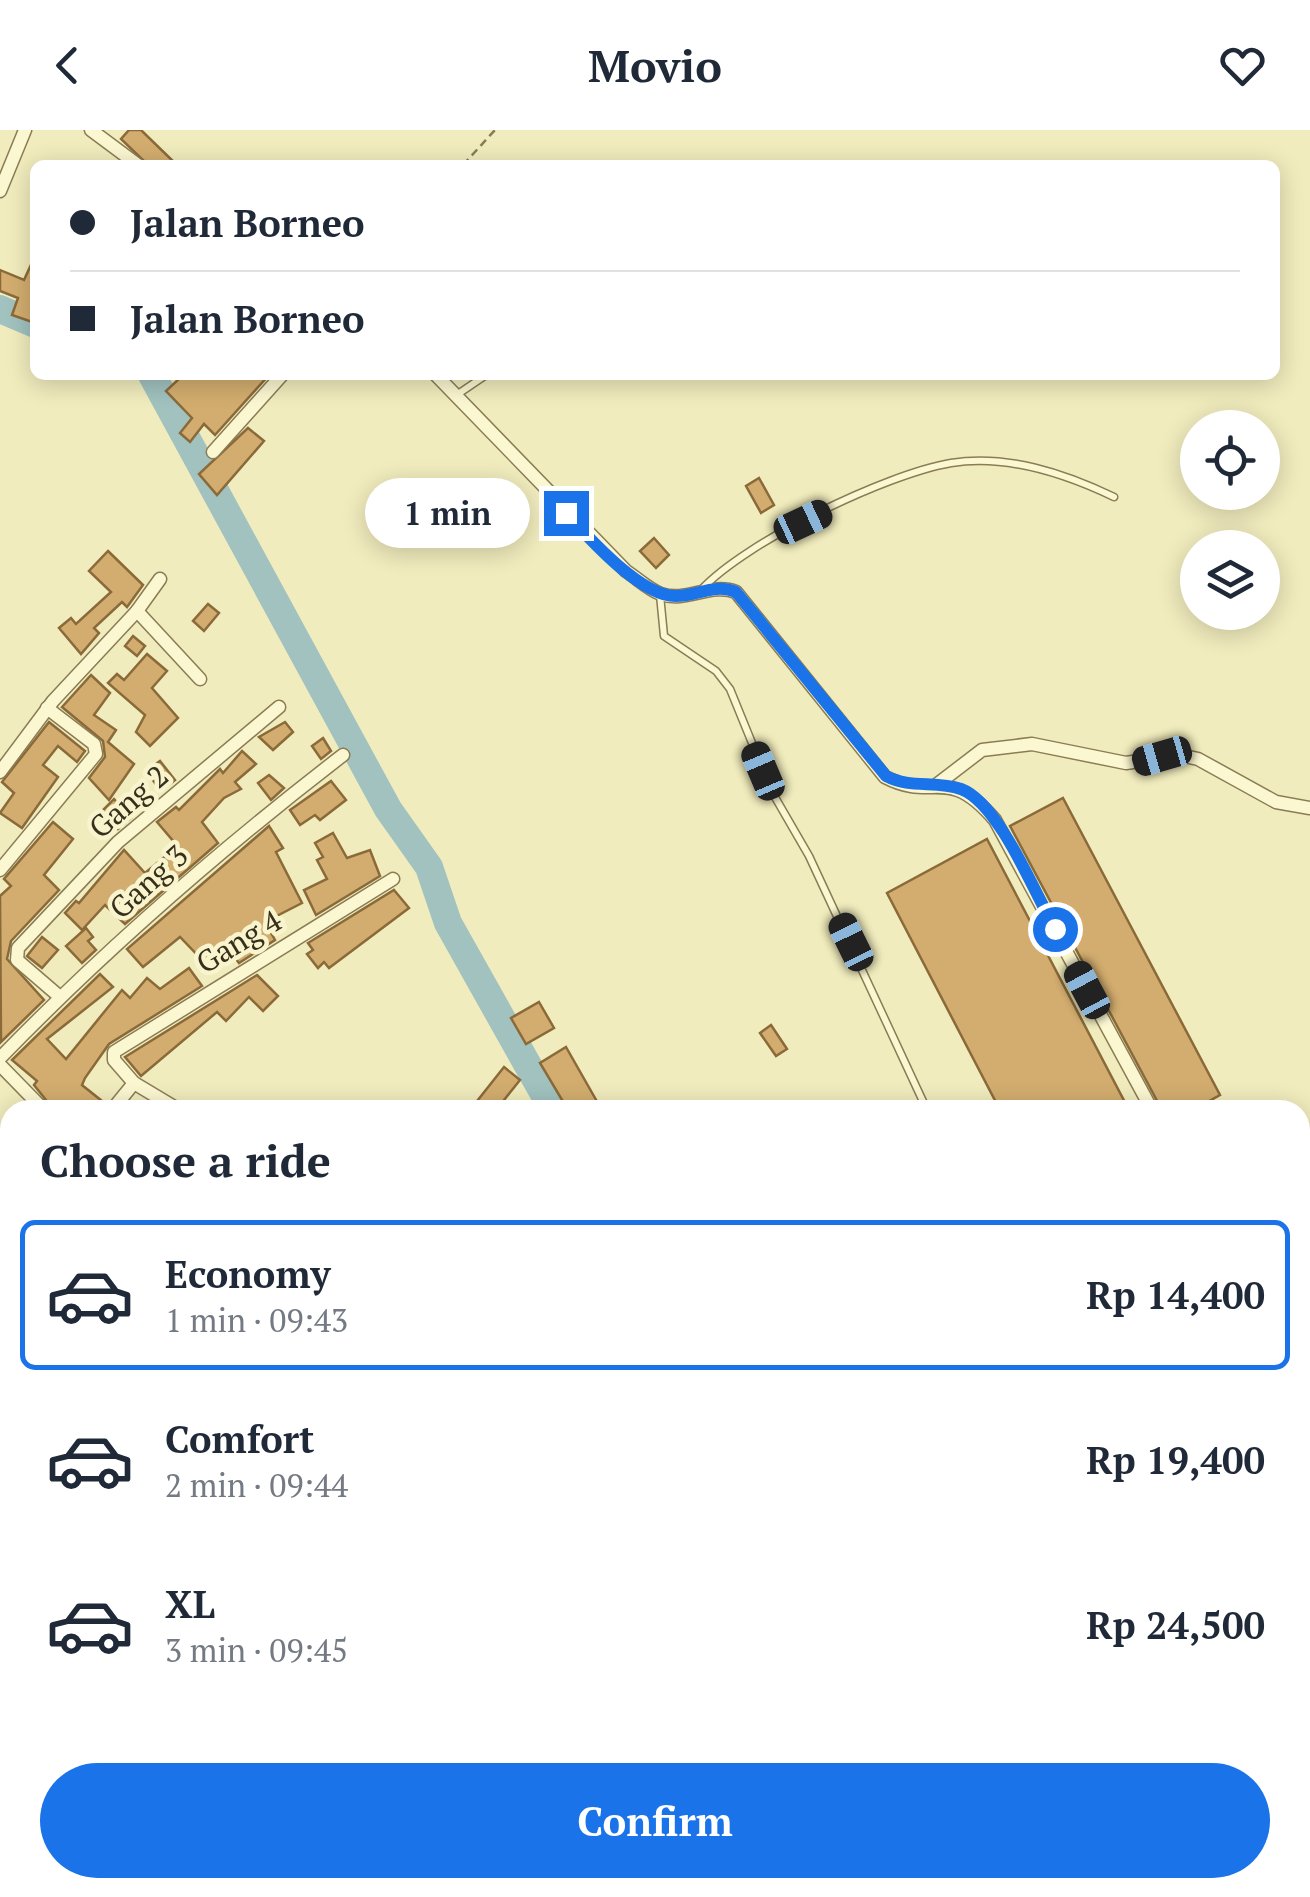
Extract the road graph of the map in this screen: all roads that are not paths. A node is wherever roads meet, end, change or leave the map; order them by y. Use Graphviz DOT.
graph roads {
  1 [pos="25,130"];
  2 [pos="90,130"];
  3 [pos="131,160"];
  4 [pos="0,191"];
  5 [pos="278,380"];
  6 [pos="442,380"];
  7 [pos="479,380"];
  8 [pos="458,394"];
  9 [pos="213,452"];
  10 [pos="1114,497"];
  11 [pos="160,579"];
  12 [pos="700,591"];
  13 [pos="660,594"];
  14 [pos="137,612"];
  15 [pos="200,680"];
  16 [pos="279,707"];
  17 [pos="47,708"];
  18 [pos="343,756"];
  19 [pos="0,772"];
  20 [pos="936,786"];
  21 [pos="1310,808"];
  22 [pos="0,870"];
  23 [pos="393,879"];
  24 [pos="60,996"];
  25 [pos="0,1062"];
  26 [pos="134,1083"];
  27 [pos="35,1100"];
  28 [pos="120,1100"];
  29 [pos="163,1100"];
  30 [pos="922,1100"];
  31 [pos="1147,1100"];
  1 -- 4 [label="street"];
  2 -- 3 [label="street"];
  5 -- 9 [label="street"];
  6 -- 8 [label="street"];
  7 -- 8 [label="lane"];
  8 -- 13 [label="street"];
  10 -- 12 [label="lane"];
  11 -- 14 [label="street"];
  12 -- 13 [label="street"];
  12 -- 20 [label="street"];
  13 -- 30 [label="lane"];
  14 -- 15 [label="street"];
  14 -- 17 [label="street"];
  16 -- 24 [label="street, Gang 2"];
  17 -- 19 [label="street"];
  17 -- 22 [label="street"];
  18 -- 24 [label="street, Gang 3"];
  20 -- 21 [label="street"];
  20 -- 31 [label="street"];
  23 -- 26 [label="street, Gang 4"];
  24 -- 25 [label="street, Gang 3"];
  25 -- 27 [label="street"];
  26 -- 28 [label="street"];
  26 -- 29 [label="street"];
}
